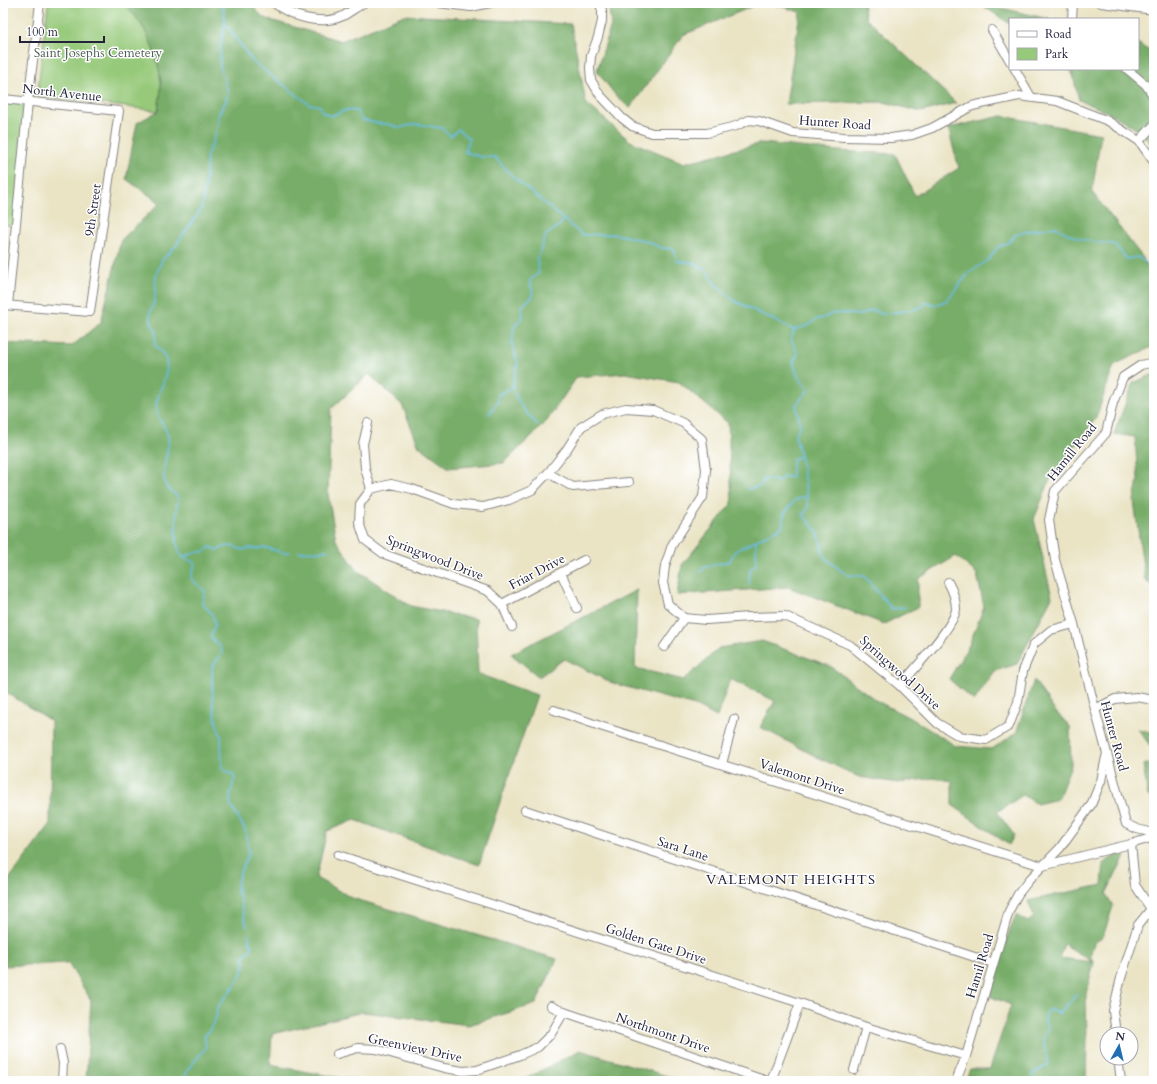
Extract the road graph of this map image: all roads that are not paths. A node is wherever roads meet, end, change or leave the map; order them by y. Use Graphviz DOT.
graph roads {
  1 [pos="40,3"];
  2 [pos="274,3"];
  3 [pos="364,3"];
  4 [pos="438,3"];
  5 [pos="490,3"];
  6 [pos="600,3"];
  7 [pos="1073,3"];
  8 [pos="1101,3"];
  9 [pos="1154,10"];
  10 [pos="1072,18"];
  11 [pos="992,30"];
  12 [pos="1009,59"];
  13 [pos="1016,70"];
  14 [pos="1128,70"];
  15 [pos="1031,97"];
  16 [pos="1154,97"];
  17 [pos="3,99"];
  18 [pos="28,102"];
  19 [pos="119,111"];
  20 [pos="1154,125"];
  21 [pos="1139,140"];
  22 [pos="1154,162"];
  23 [pos="6,305"];
  24 [pos="1154,362"];
  25 [pos="368,423"];
  26 [pos="548,473"];
  27 [pos="629,482"];
  28 [pos="371,489"];
  29 [pos="584,560"];
  30 [pos="561,573"];
  31 [pos="948,582"];
  32 [pos="502,604"];
  33 [pos="577,608"];
  34 [pos="684,618"];
  35 [pos="1074,624"];
  36 [pos="512,627"];
  37 [pos="664,647"];
  38 [pos="900,686"];
  39 [pos="1154,700"];
  40 [pos="1094,709"];
  41 [pos="554,710"];
  42 [pos="734,719"];
  43 [pos="1107,755"];
  44 [pos="722,764"];
  45 [pos="525,810"];
  46 [pos="1154,833"];
  47 [pos="1154,837"];
  48 [pos="1131,844"];
  49 [pos="338,855"];
  50 [pos="1042,866"];
  51 [pos="1152,911"];
  52 [pos="993,963"];
  53 [pos="800,1003"];
  54 [pos="551,1006"];
  55 [pos="564,1012"];
  56 [pos="1115,1026"];
  57 [pos="866,1027"];
  58 [pos="60,1049"];
  59 [pos="336,1054"];
  60 [pos="966,1056"];
  61 [pos="1119,1066"];
  62 [pos="854,1070"];
  63 [pos="62,1081"];
  64 [pos="767,1081"];
  65 [pos="771,1081"];
  66 [pos="956,1081"];
  67 [pos="1121,1081"];
  1 -- 18 [label="street"];
  2 -- 3 [label="street"];
  4 -- 5 [label="street"];
  6 -- 15 [label="street, Hunter Road"];
  7 -- 10 [label="street"];
  8 -- 9 [label="street"];
  11 -- 12 [label="street"];
  13 -- 15 [label="street"];
  14 -- 16 [label="street"];
  15 -- 21 [label="street, Hunter Road"];
  17 -- 18 [label="street, North Avenue"];
  18 -- 19 [label="street, North Avenue"];
  18 -- 23 [label="street"];
  19 -- 23 [label="street, 9th Street"];
  20 -- 21 [label="street"];
  21 -- 22 [label="street, Hunter Road"];
  24 -- 35 [label="street, Hamill Road"];
  25 -- 28 [label="street"];
  26 -- 27 [label="street"];
  26 -- 28 [label="street"];
  26 -- 34 [label="street"];
  28 -- 32 [label="street, Springwood Drive"];
  29 -- 30 [label="street, Friar Drive"];
  30 -- 32 [label="street, Friar Drive"];
  30 -- 33 [label="street"];
  31 -- 38 [label="street"];
  32 -- 36 [label="street, Springwood Drive"];
  34 -- 37 [label="street"];
  34 -- 38 [label="street, Springwood Drive"];
  35 -- 38 [label="street, Springwood Drive"];
  35 -- 40 [label="street, Hunter Road"];
  39 -- 40 [label="street"];
  40 -- 43 [label="street, Hunter Road"];
  41 -- 44 [label="street, Valemont Drive"];
  42 -- 44 [label="street"];
  43 -- 46 [label="street, Hunter Road"];
  43 -- 50 [label="street, Hamil Road"];
  44 -- 50 [label="street, Valemont Drive"];
  45 -- 52 [label="street, Sara Lane"];
  47 -- 48 [label="street"];
  48 -- 50 [label="street"];
  48 -- 51 [label="street"];
  49 -- 53 [label="street, Golden Gate Drive"];
  50 -- 52 [label="street, Hamil Road"];
  51 -- 56 [label="street"];
  52 -- 60 [label="street, Hamil Road"];
  53 -- 57 [label="street, Golden Gate Drive"];
  53 -- 65 [label="street"];
  54 -- 55 [label="street, Northmont Drive"];
  55 -- 59 [label="street, Greenview Drive"];
  55 -- 64 [label="street, Northmont Drive"];
  57 -- 60 [label="street, Golden Gate Drive"];
  57 -- 62 [label="street"];
  58 -- 63 [label="street"];
  60 -- 66 [label="street, Hamil Road"];
  61 -- 67 [label="street"];
}
